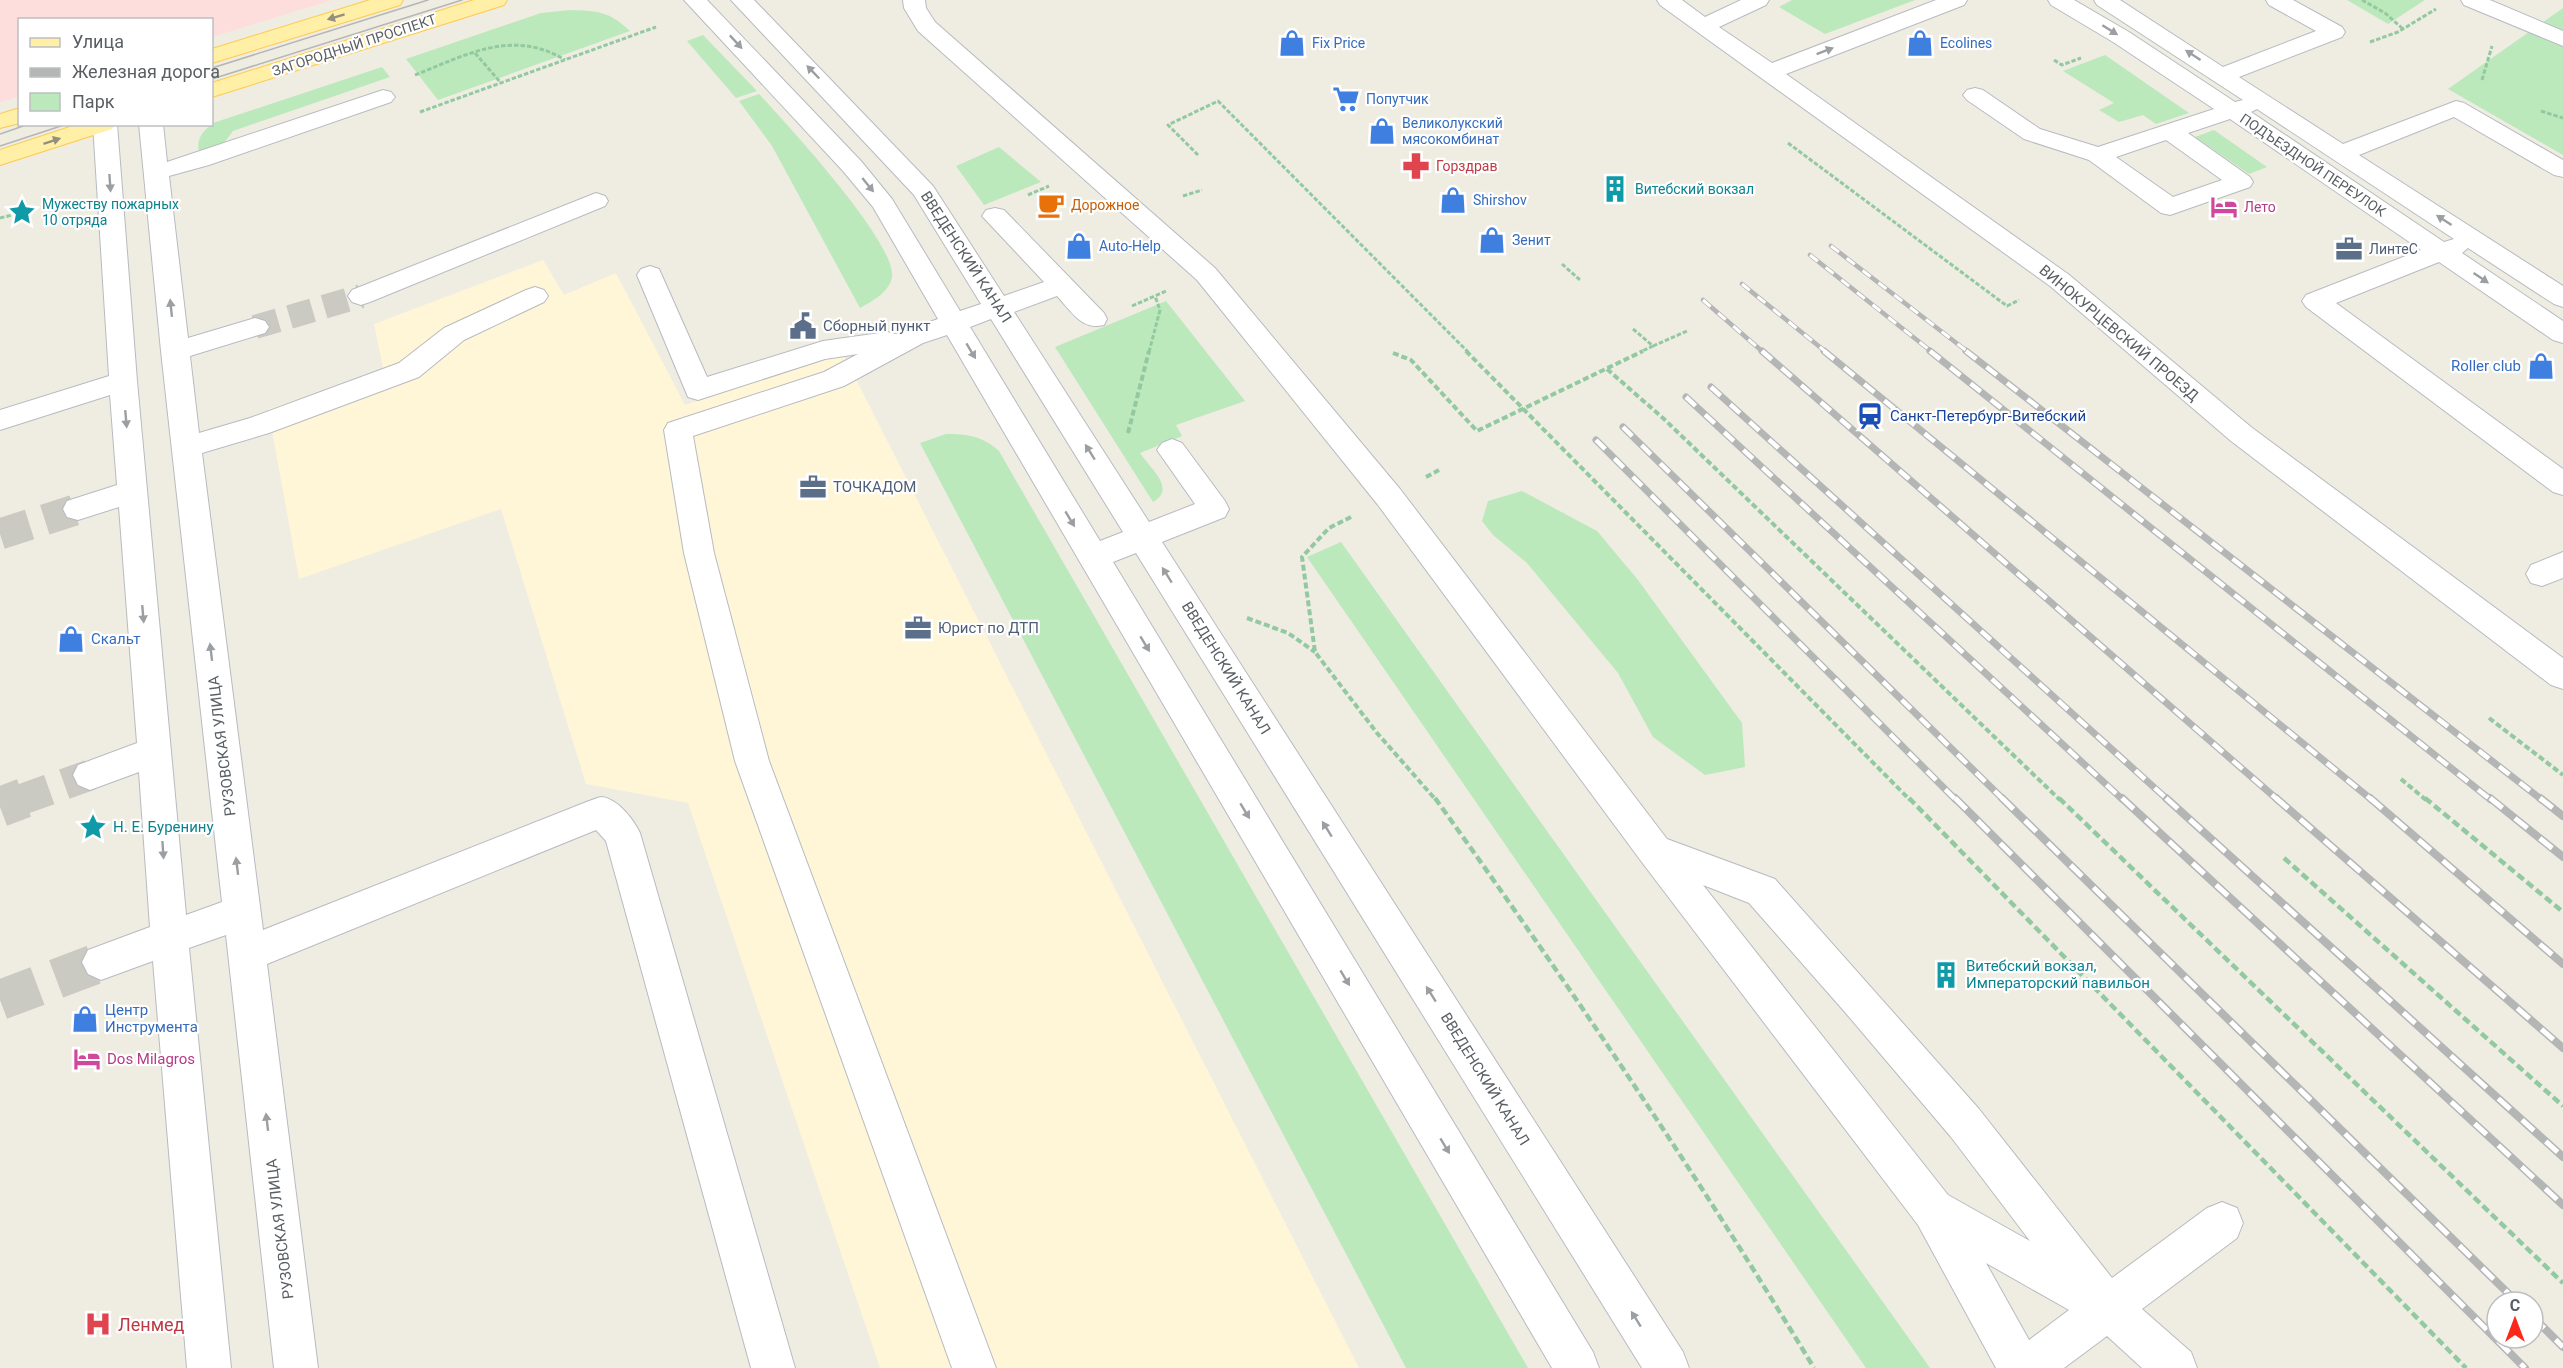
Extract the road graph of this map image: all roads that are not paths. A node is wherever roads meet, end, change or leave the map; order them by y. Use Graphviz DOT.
graph roads {
  1 [pos="392,0"];
  2 [pos="496,0"];
  3 [pos="695,0"];
  4 [pos="742,0"];
  5 [pos="914,0"];
  6 [pos="1668,0"];
  7 [pos="1758,0"];
  8 [pos="1956,0"];
  9 [pos="2059,0"];
  10 [pos="2105,0"];
  11 [pos="2277,0"];
  12 [pos="2472,0"];
  13 [pos="1705,25"];
  14 [pos="2563,39"];
  15 [pos="213,56"];
  16 [pos="1770,72"];
  17 [pos="2223,75"];
  18 [pos="213,90"];
  19 [pos="1975,95"];
  20 [pos="383,97"];
  21 [pos="2263,101"];
  22 [pos="2233,111"];
  23 [pos="99,126"];
  24 [pos="105,126"];
  25 [pos="151,126"];
  26 [pos="2170,132"];
  27 [pos="2342,153"];
  28 [pos="2098,155"];
  29 [pos="0,158"];
  30 [pos="2563,170"];
  31 [pos="157,172"];
  32 [pos="596,201"];
  33 [pos="994,216"];
  34 [pos="2474,240"];
  35 [pos="2443,252"];
  36 [pos="650,275"];
  37 [pos="1063,285"];
  38 [pos="361,296"];
  39 [pos="535,296"];
  40 [pos="2563,298"];
  41 [pos="998,307"];
  42 [pos="1094,319"];
  43 [pos="954,323"];
  44 [pos="255,327"];
  45 [pos="2563,334"];
  46 [pos="913,337"];
  47 [pos="176,351"];
  48 [pos="123,381"];
  49 [pos="0,420"];
  50 [pos="187,447"];
  51 [pos="1173,450"];
  52 [pos="2563,484"];
  53 [pos="133,491"];
  54 [pos="78,509"];
  55 [pos="1144,537"];
  56 [pos="1093,557"];
  57 [pos="2563,676"];
  58 [pos="155,751"];
  59 [pos="90,774"];
  60 [pos="1654,850"];
  61 [pos="242,912"];
  62 [pos="170,939"];
  63 [pos="247,954"];
  64 [pos="101,962"];
  65 [pos="1933,1210"];
  66 [pos="2222,1223"];
  67 [pos="2108,1308"];
  68 [pos="209,1368"];
  69 [pos="296,1368"];
  70 [pos="773,1368"];
  71 [pos="974,1368"];
  72 [pos="1577,1368"];
  73 [pos="1667,1368"];
  74 [pos="2020,1368"];
  75 [pos="2028,1368"];
  76 [pos="2175,1368"];
  1 -- 15 [label="main road, one-way"];
  2 -- 18 [label="main road, ЗАГОРОДНЫЙ ПРОСПЕКТ"];
  3 -- 43 [label="street, one-way"];
  41 -- 4 [label="street, ВВЕДЕНСКИЙ КАНАЛ, one-way"];
  5 -- 60 [label="street"];
  6 -- 13 [label="street, ВИНОКУРЦЕВСКИЙ ПРОЕЗД"];
  7 -- 13 [label="street"];
  16 -- 8 [label="street, one-way"];
  9 -- 22 [label="street, ПОДЪЕЗДНОЙ ПЕРЕУЛОК, one-way"];
  17 -- 10 [label="street, ПОДЪЕЗДНОЙ ПЕРЕУЛОК, one-way"];
  11 -- 17 [label="street"];
  12 -- 14 [label="street"];
  13 -- 16 [label="street, ВИНОКУРЦЕВСКИЙ ПРОЕЗД"];
  16 -- 57 [label="street, ВИНОКУРЦЕВСКИЙ ПРОЕЗД"];
  17 -- 21 [label="street, ПОДЪЕЗДНОЙ ПЕРЕУЛОК"];
  19 -- 28 [label="street"];
  20 -- 31 [label="street"];
  21 -- 22 [label="street"];
  21 -- 27 [label="street, ПОДЪЕЗДНОЙ ПЕРЕУЛОК"];
  22 -- 26 [label="street"];
  22 -- 35 [label="street, ПОДЪЕЗДНОЙ ПЕРЕУЛОК"];
  29 -- 23 [label="main road, one-way"];
  24 -- 48 [label="street, one-way"];
  25 -- 31 [label="street, РУЗОВСКАЯ УЛИЦА"];
  26 -- 28 [label="street"];
  26 -- 28 [label="street"];
  27 -- 30 [label="street"];
  34 -- 27 [label="street, ПОДЪЕЗДНОЙ ПЕРЕУЛОК, one-way"];
  47 -- 31 [label="street, РУЗОВСКАЯ УЛИЦА, one-way"];
  32 -- 38 [label="street"];
  33 -- 37 [label="street"];
  34 -- 35 [label="street"];
  34 -- 40 [label="street, ПОДЪЕЗДНОЙ ПЕРЕУЛОК"];
  35 -- 45 [label="street, ПОДЪЕЗДНОЙ ПЕРЕУЛОК, one-way"];
  35 -- 52 [label="street"];
  36 -- 46 [label="street"];
  37 -- 41 [label="street"];
  37 -- 42 [label="street"];
  39 -- 50 [label="street"];
  41 -- 43 [label="street"];
  55 -- 41 [label="street, ВВЕДЕНСКИЙ КАНАЛ, one-way"];
  43 -- 46 [label="street"];
  43 -- 56 [label="street, one-way"];
  44 -- 47 [label="street"];
  46 -- 71 [label="street"];
  47 -- 50 [label="street, РУЗОВСКАЯ УЛИЦА"];
  48 -- 49 [label="street"];
  48 -- 53 [label="street, one-way"];
  61 -- 50 [label="street, РУЗОВСКАЯ УЛИЦА, one-way"];
  51 -- 55 [label="street"];
  53 -- 54 [label="street"];
  53 -- 58 [label="street, one-way"];
  55 -- 56 [label="street"];
  73 -- 55 [label="street, ВВЕДЕНСКИЙ КАНАЛ, one-way"];
  56 -- 72 [label="street, one-way"];
  58 -- 59 [label="street"];
  58 -- 62 [label="street, one-way"];
  60 -- 65 [label="street"];
  60 -- 67 [label="street"];
  61 -- 62 [label="street"];
  61 -- 63 [label="street, РУЗОВСКАЯ УЛИЦА"];
  62 -- 64 [label="street"];
  62 -- 68 [label="street"];
  69 -- 63 [label="street, РУЗОВСКАЯ УЛИЦА, one-way"];
  63 -- 70 [label="street"];
  65 -- 67 [label="street"];
  65 -- 74 [label="street"];
  66 -- 67 [label="street"];
  67 -- 75 [label="street"];
  67 -- 76 [label="street"];
}
